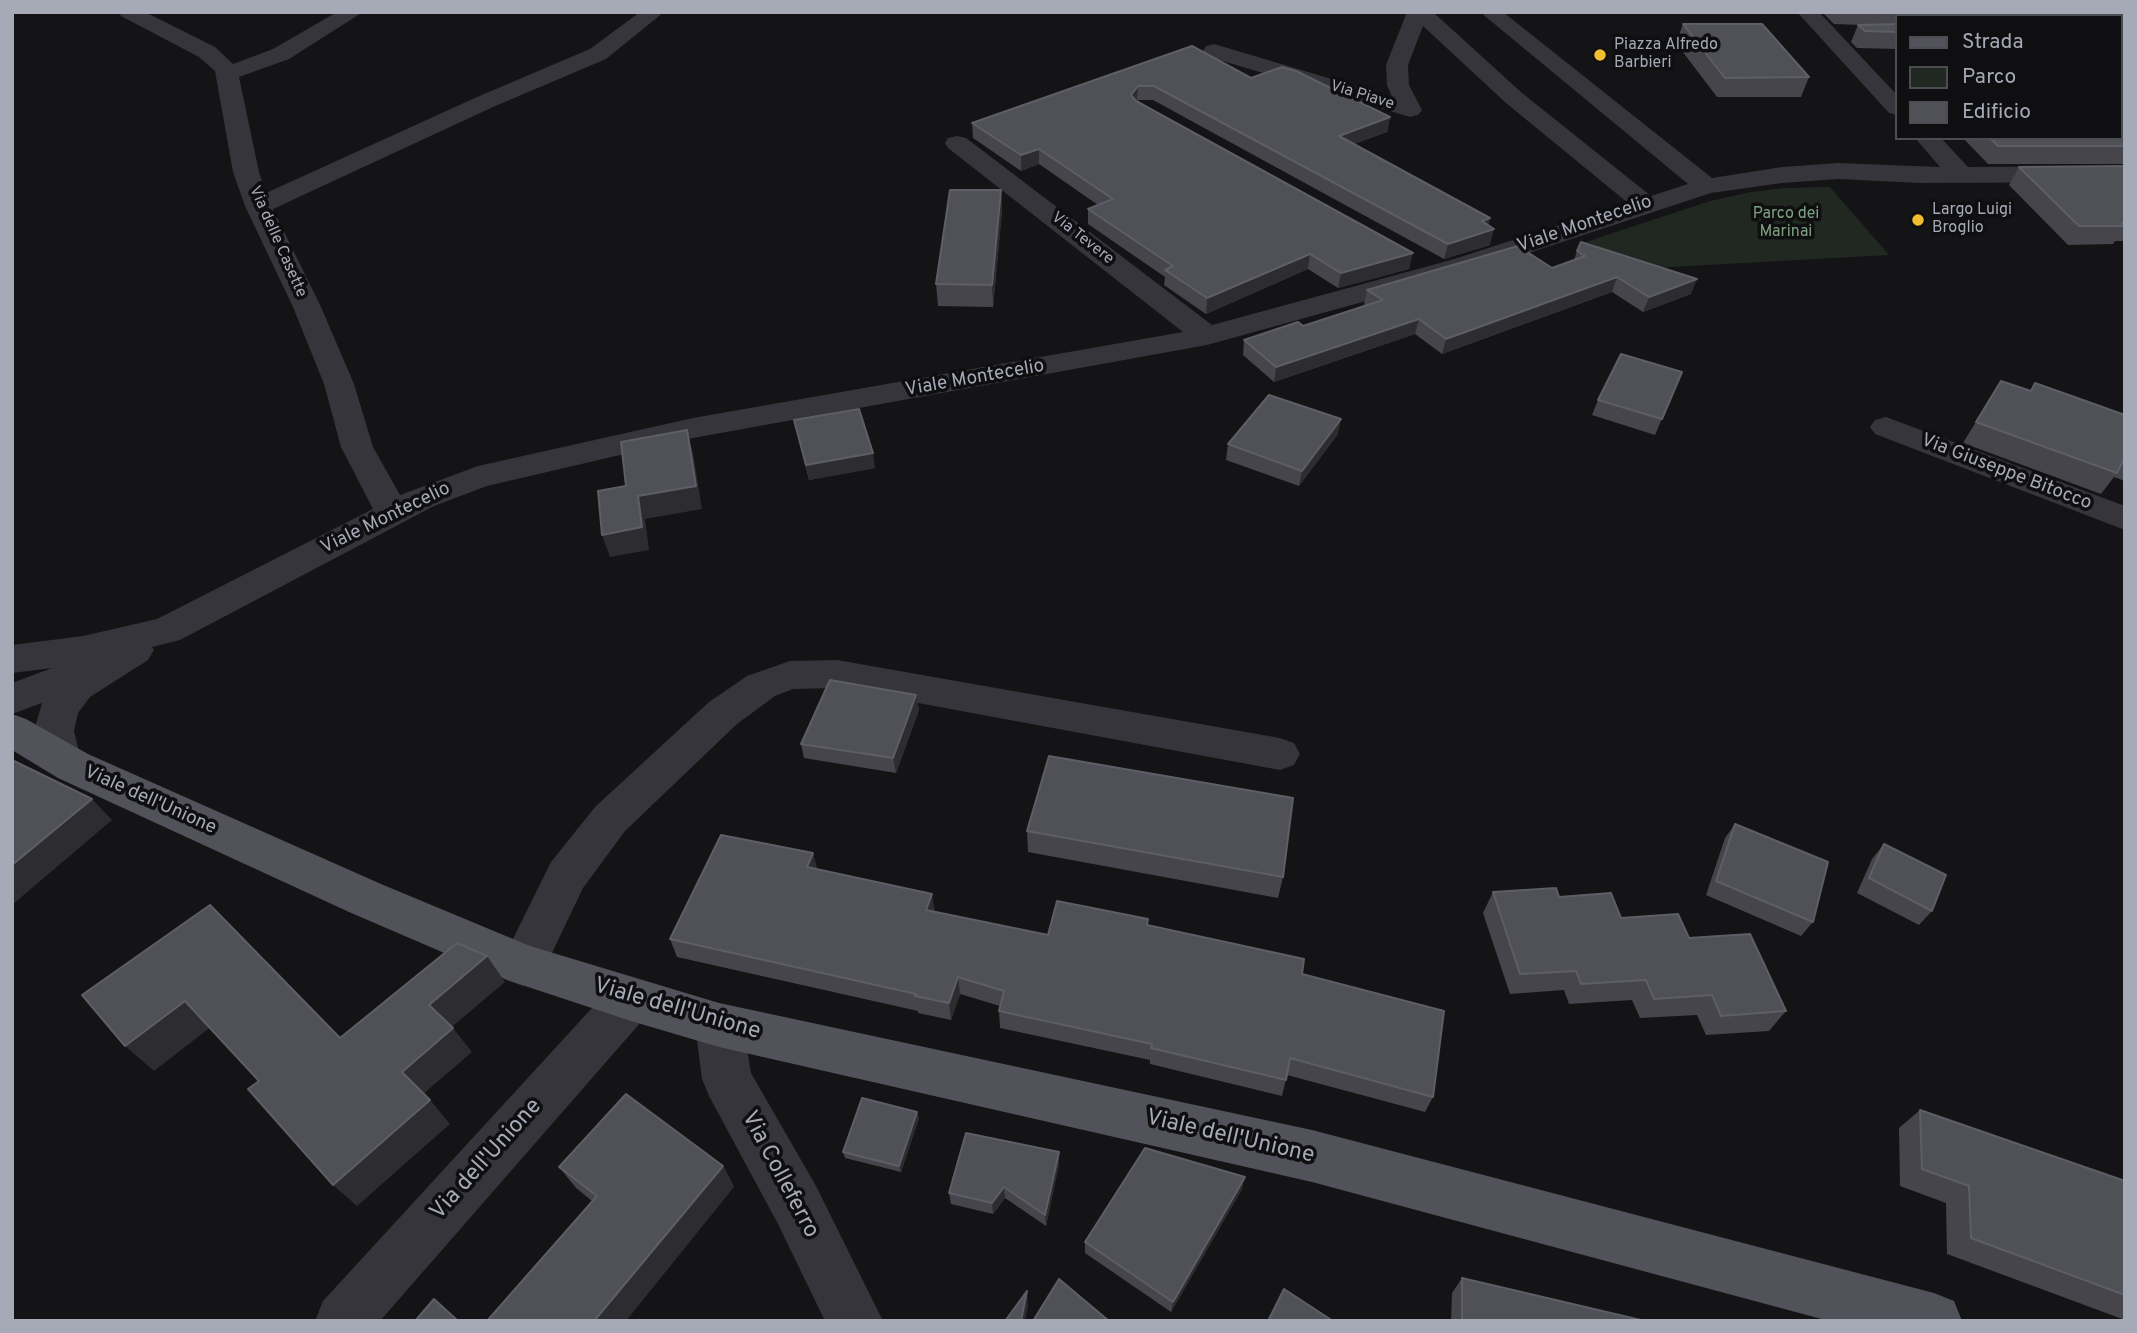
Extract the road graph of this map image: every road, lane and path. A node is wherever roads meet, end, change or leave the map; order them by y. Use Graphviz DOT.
graph roads {
  1 [pos="353,12"];
  2 [pos="654,12"];
  3 [pos="1419,12"];
  4 [pos="1490,12"];
  5 [pos="1807,12"];
  6 [pos="143,14"];
  7 [pos="1826,33"];
  8 [pos="1862,33"];
  9 [pos="1214,51"];
  10 [pos="228,72"];
  11 [pos="1896,107"];
  12 [pos="1929,140"];
  13 [pos="957,143"];
  14 [pos="1960,174"];
  15 [pos="2125,174"];
  16 [pos="1707,186"];
  17 [pos="1645,204"];
  18 [pos="258,206"];
  19 [pos="1405,252"];
  20 [pos="1441,272"];
  21 [pos="1207,336"];
  22 [pos="1886,427"];
  23 [pos="392,513"];
  24 [pos="2125,519"];
  25 [pos="119,651"];
  26 [pos="12,659"];
  27 [pos="12,674"];
  28 [pos="12,699"];
  29 [pos="12,730"];
  30 [pos="1280,754"];
  31 [pos="61,759"];
  32 [pos="523,965"];
  33 [pos="631,999"];
  34 [pos="719,1025"];
  35 [pos="343,1321"];
  36 [pos="855,1321"];
  37 [pos="1934,1321"];
  1 -- 10 [label="street"];
  2 -- 18 [label="street"];
  3 -- 9 [label="street, Via Piave"];
  3 -- 17 [label="street"];
  4 -- 16 [label="street"];
  5 -- 7 [label="street"];
  6 -- 10 [label="street"];
  7 -- 8 [label="street"];
  7 -- 11 [label="street"];
  10 -- 18 [label="street, Via delle Casette"];
  12 -- 14 [label="street"];
  13 -- 21 [label="street, Via Tevere"];
  14 -- 15 [label="street, Viale Montecelio"];
  14 -- 16 [label="street, Viale Montecelio"];
  16 -- 17 [label="street, Viale Montecelio"];
  17 -- 20 [label="street, Viale Montecelio"];
  18 -- 23 [label="street, Via delle Casette"];
  19 -- 20 [label="street"];
  20 -- 21 [label="street, Viale Montecelio"];
  21 -- 23 [label="street, Viale Montecelio"];
  22 -- 24 [label="street, Via Giuseppe Bitocco"];
  23 -- 25 [label="street, Viale Montecelio"];
  25 -- 26 [label="street"];
  25 -- 27 [label="street"];
  25 -- 28 [label="street"];
  25 -- 31 [label="street"];
  29 -- 31 [label="main road, Viale dell'Unione"];
  30 -- 32 [label="street"];
  31 -- 32 [label="main road, Viale dell'Unione"];
  32 -- 33 [label="main road, Viale dell'Unione"];
  33 -- 34 [label="main road, Viale dell'Unione"];
  33 -- 35 [label="street, Via dell'Unione"];
  34 -- 36 [label="street, Via Colleferro"];
  34 -- 37 [label="main road, Viale dell'Unione"];
}
